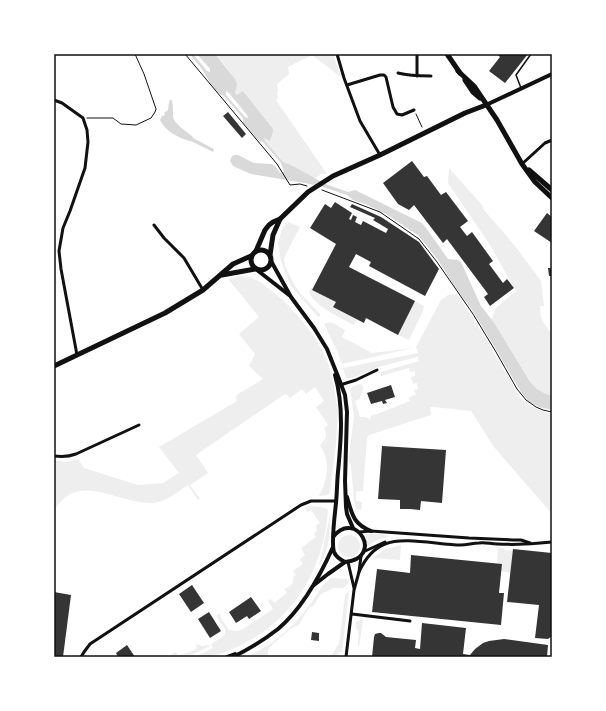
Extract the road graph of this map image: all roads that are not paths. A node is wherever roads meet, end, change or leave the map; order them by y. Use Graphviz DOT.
graph roads {
  1 [pos="337,54"];
  2 [pos="418,54"];
  3 [pos="447,54"];
  4 [pos="531,54"];
  5 [pos="398,72"];
  6 [pos="552,74"];
  7 [pos="417,76"];
  8 [pos="431,76"];
  9 [pos="347,85"];
  10 [pos="521,88"];
  11 [pos="54,100"];
  12 [pos="486,105"];
  13 [pos="414,110"];
  14 [pos="552,140"];
  15 [pos="380,155"];
  16 [pos="522,164"];
  17 [pos="552,190"];
  18 [pos="552,198"];
  19 [pos="280,219"];
  20 [pos="154,225"];
  21 [pos="256,251"];
  22 [pos="270,254"];
  23 [pos="251,256"];
  24 [pos="271,261"];
  25 [pos="256,270"];
  26 [pos="221,275"];
  27 [pos="202,290"];
  28 [pos="291,297"];
  29 [pos="77,355"];
  30 [pos="54,366"];
  31 [pos="378,370"];
  32 [pos="339,385"];
  33 [pos="139,425"];
  34 [pos="54,456"];
  35 [pos="345,489"];
  36 [pos="336,501"];
  37 [pos="353,528"];
  38 [pos="371,531"];
  39 [pos="359,532"];
  40 [pos="334,537"];
  41 [pos="394,541"];
  42 [pos="552,542"];
  43 [pos="536,544"];
  44 [pos="333,546"];
  45 [pos="362,554"];
  46 [pos="347,562"];
  47 [pos="358,572"];
  48 [pos="312,586"];
  49 [pos="354,590"];
  50 [pos="352,614"];
  51 [pos="410,621"];
  52 [pos="243,652"];
  53 [pos="81,657"];
  54 [pos="227,657"];
  55 [pos="233,657"];
  56 [pos="346,657"];
  1 -- 9 [label="street"];
  2 -- 7 [label="street"];
  3 -- 12 [label="main road"];
  4 -- 10 [label="lane"];
  5 -- 7 [label="street"];
  6 -- 10 [label="street"];
  7 -- 8 [label="street"];
  9 -- 13 [label="street"];
  9 -- 15 [label="street"];
  10 -- 12 [label="street"];
  11 -- 29 [label="street"];
  12 -- 15 [label="main road"];
  12 -- 16 [label="main road"];
  14 -- 16 [label="street"];
  15 -- 19 [label="main road"];
  16 -- 17 [label="main road"];
  16 -- 18 [label="main road"];
  19 -- 21 [label="main road"];
  19 -- 22 [label="main road"];
  20 -- 27 [label="street"];
  21 -- 22 [label="main road"];
  21 -- 23 [label="main road"];
  22 -- 24 [label="main road"];
  23 -- 25 [label="main road"];
  23 -- 26 [label="main road"];
  24 -- 25 [label="main road"];
  24 -- 28 [label="street"];
  25 -- 26 [label="main road"];
  25 -- 28 [label="street"];
  26 -- 27 [label="main road"];
  27 -- 29 [label="main road"];
  28 -- 32 [label="street"];
  29 -- 30 [label="main road"];
  31 -- 32 [label="street"];
  32 -- 35 [label="street"];
  32 -- 36 [label="street"];
  33 -- 34 [label="street"];
  35 -- 37 [label="street"];
  35 -- 38 [label="street"];
  36 -- 40 [label="street"];
  36 -- 53 [label="street"];
  37 -- 39 [label="street"];
  37 -- 40 [label="street"];
  38 -- 39 [label="street"];
  38 -- 43 [label="street"];
  39 -- 45 [label="street"];
  40 -- 44 [label="street"];
  41 -- 43 [label="street"];
  41 -- 45 [label="street"];
  41 -- 47 [label="street"];
  42 -- 43 [label="street"];
  44 -- 46 [label="street"];
  44 -- 48 [label="street"];
  45 -- 46 [label="street"];
  45 -- 47 [label="street"];
  46 -- 48 [label="street"];
  46 -- 49 [label="street"];
  47 -- 49 [label="street"];
  48 -- 52 [label="street"];
  49 -- 50 [label="street"];
  50 -- 51 [label="street"];
  50 -- 56 [label="street"];
  52 -- 54 [label="street"];
  52 -- 55 [label="street"];
}
